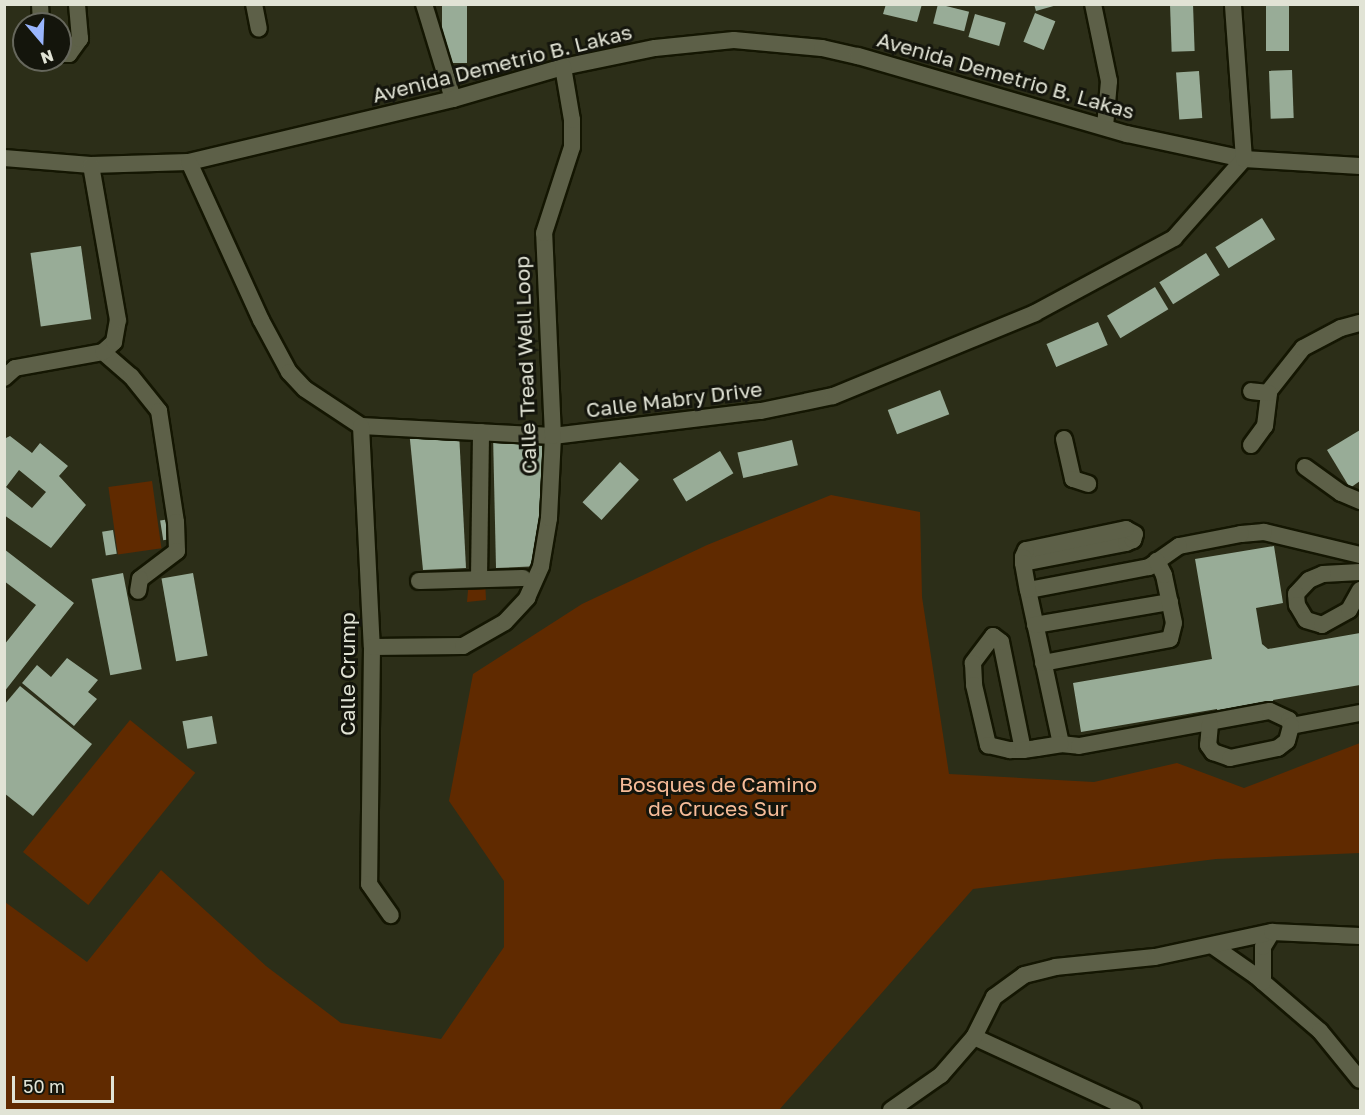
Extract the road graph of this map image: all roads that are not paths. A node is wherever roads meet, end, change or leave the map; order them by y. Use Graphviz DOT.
graph roads {
  1 [pos="77,4"];
  2 [pos="254,4"];
  3 [pos="424,4"];
  4 [pos="1093,4"];
  5 [pos="1233,4"];
  6 [pos="258,30"];
  7 [pos="72,50"];
  8 [pos="563,67"];
  9 [pos="453,99"];
  10 [pos="1106,127"];
  11 [pos="4,158"];
  12 [pos="1244,159"];
  13 [pos="189,162"];
  14 [pos="92,165"];
  15 [pos="1360,166"];
  16 [pos="1360,323"];
  17 [pos="103,352"];
  18 [pos="8,368"];
  19 [pos="1251,391"];
  20 [pos="1269,391"];
  21 [pos="361,426"];
  22 [pos="481,432"];
  23 [pos="553,436"];
  24 [pos="1064,439"];
  25 [pos="1251,445"];
  26 [pos="1305,467"];
  27 [pos="1088,484"];
  28 [pos="1360,501"];
  29 [pos="1360,555"];
  30 [pos="1157,561"];
  31 [pos="1023,563"];
  32 [pos="1360,572"];
  33 [pos="479,578"];
  34 [pos="523,578"];
  35 [pos="419,581"];
  36 [pos="1029,590"];
  37 [pos="1360,590"];
  38 [pos="138,591"];
  39 [pos="1170,602"];
  40 [pos="1035,626"];
  41 [pos="372,647"];
  42 [pos="1043,663"];
  43 [pos="1360,713"];
  44 [pos="1210,724"];
  45 [pos="1291,726"];
  46 [pos="1061,744"];
  47 [pos="1023,750"];
  48 [pos="392,915"];
  49 [pos="1272,932"];
  50 [pos="1360,936"];
  51 [pos="1213,946"];
  52 [pos="1263,982"];
  53 [pos="974,1036"];
  54 [pos="1360,1080"];
  55 [pos="891,1110"];
  56 [pos="1134,1110"];
  1 -- 7 [label="street"];
  2 -- 6 [label="street"];
  3 -- 9 [label="street"];
  4 -- 10 [label="street"];
  5 -- 12 [label="street"];
  8 -- 9 [label="street, Avenida Demetrio B. Lakas"];
  8 -- 10 [label="street, Avenida Demetrio B. Lakas"];
  8 -- 23 [label="street, Calle Tread Well Loop"];
  9 -- 13 [label="street, Avenida Demetrio B. Lakas"];
  10 -- 12 [label="street, Avenida Demetrio B. Lakas"];
  11 -- 14 [label="street, Avenida Demetrio B. Lakas"];
  12 -- 15 [label="street, Avenida Demetrio B. Lakas"];
  12 -- 23 [label="street, Calle Mabry Drive"];
  13 -- 14 [label="street, Avenida Demetrio B. Lakas"];
  13 -- 21 [label="street"];
  14 -- 17 [label="street"];
  16 -- 20 [label="street"];
  17 -- 18 [label="street"];
  17 -- 38 [label="street"];
  19 -- 20 [label="street"];
  20 -- 25 [label="street"];
  21 -- 22 [label="street, Calle Mabry Drive"];
  21 -- 41 [label="street, Calle Crump"];
  22 -- 23 [label="street, Calle Mabry Drive"];
  22 -- 33 [label="street"];
  23 -- 41 [label="street, Calle Tread Well Loop"];
  24 -- 27 [label="street"];
  26 -- 28 [label="street"];
  29 -- 30 [label="street"];
  30 -- 36 [label="street"];
  30 -- 39 [label="street"];
  31 -- 31 [label="street"];
  31 -- 36 [label="street"];
  32 -- 37 [label="street"];
  33 -- 34 [label="street"];
  33 -- 35 [label="street"];
  36 -- 40 [label="street"];
  39 -- 40 [label="street"];
  39 -- 42 [label="street"];
  40 -- 42 [label="street"];
  41 -- 48 [label="street, Calle Crump"];
  42 -- 46 [label="street"];
  43 -- 45 [label="street"];
  44 -- 45 [label="street"];
  44 -- 45 [label="street"];
  44 -- 46 [label="street"];
  46 -- 47 [label="street"];
  47 -- 47 [label="street"];
  49 -- 50 [label="street"];
  49 -- 51 [label="street"];
  49 -- 52 [label="street"];
  51 -- 52 [label="street"];
  51 -- 53 [label="street"];
  52 -- 54 [label="street"];
  53 -- 55 [label="street"];
  53 -- 56 [label="street"];
}
